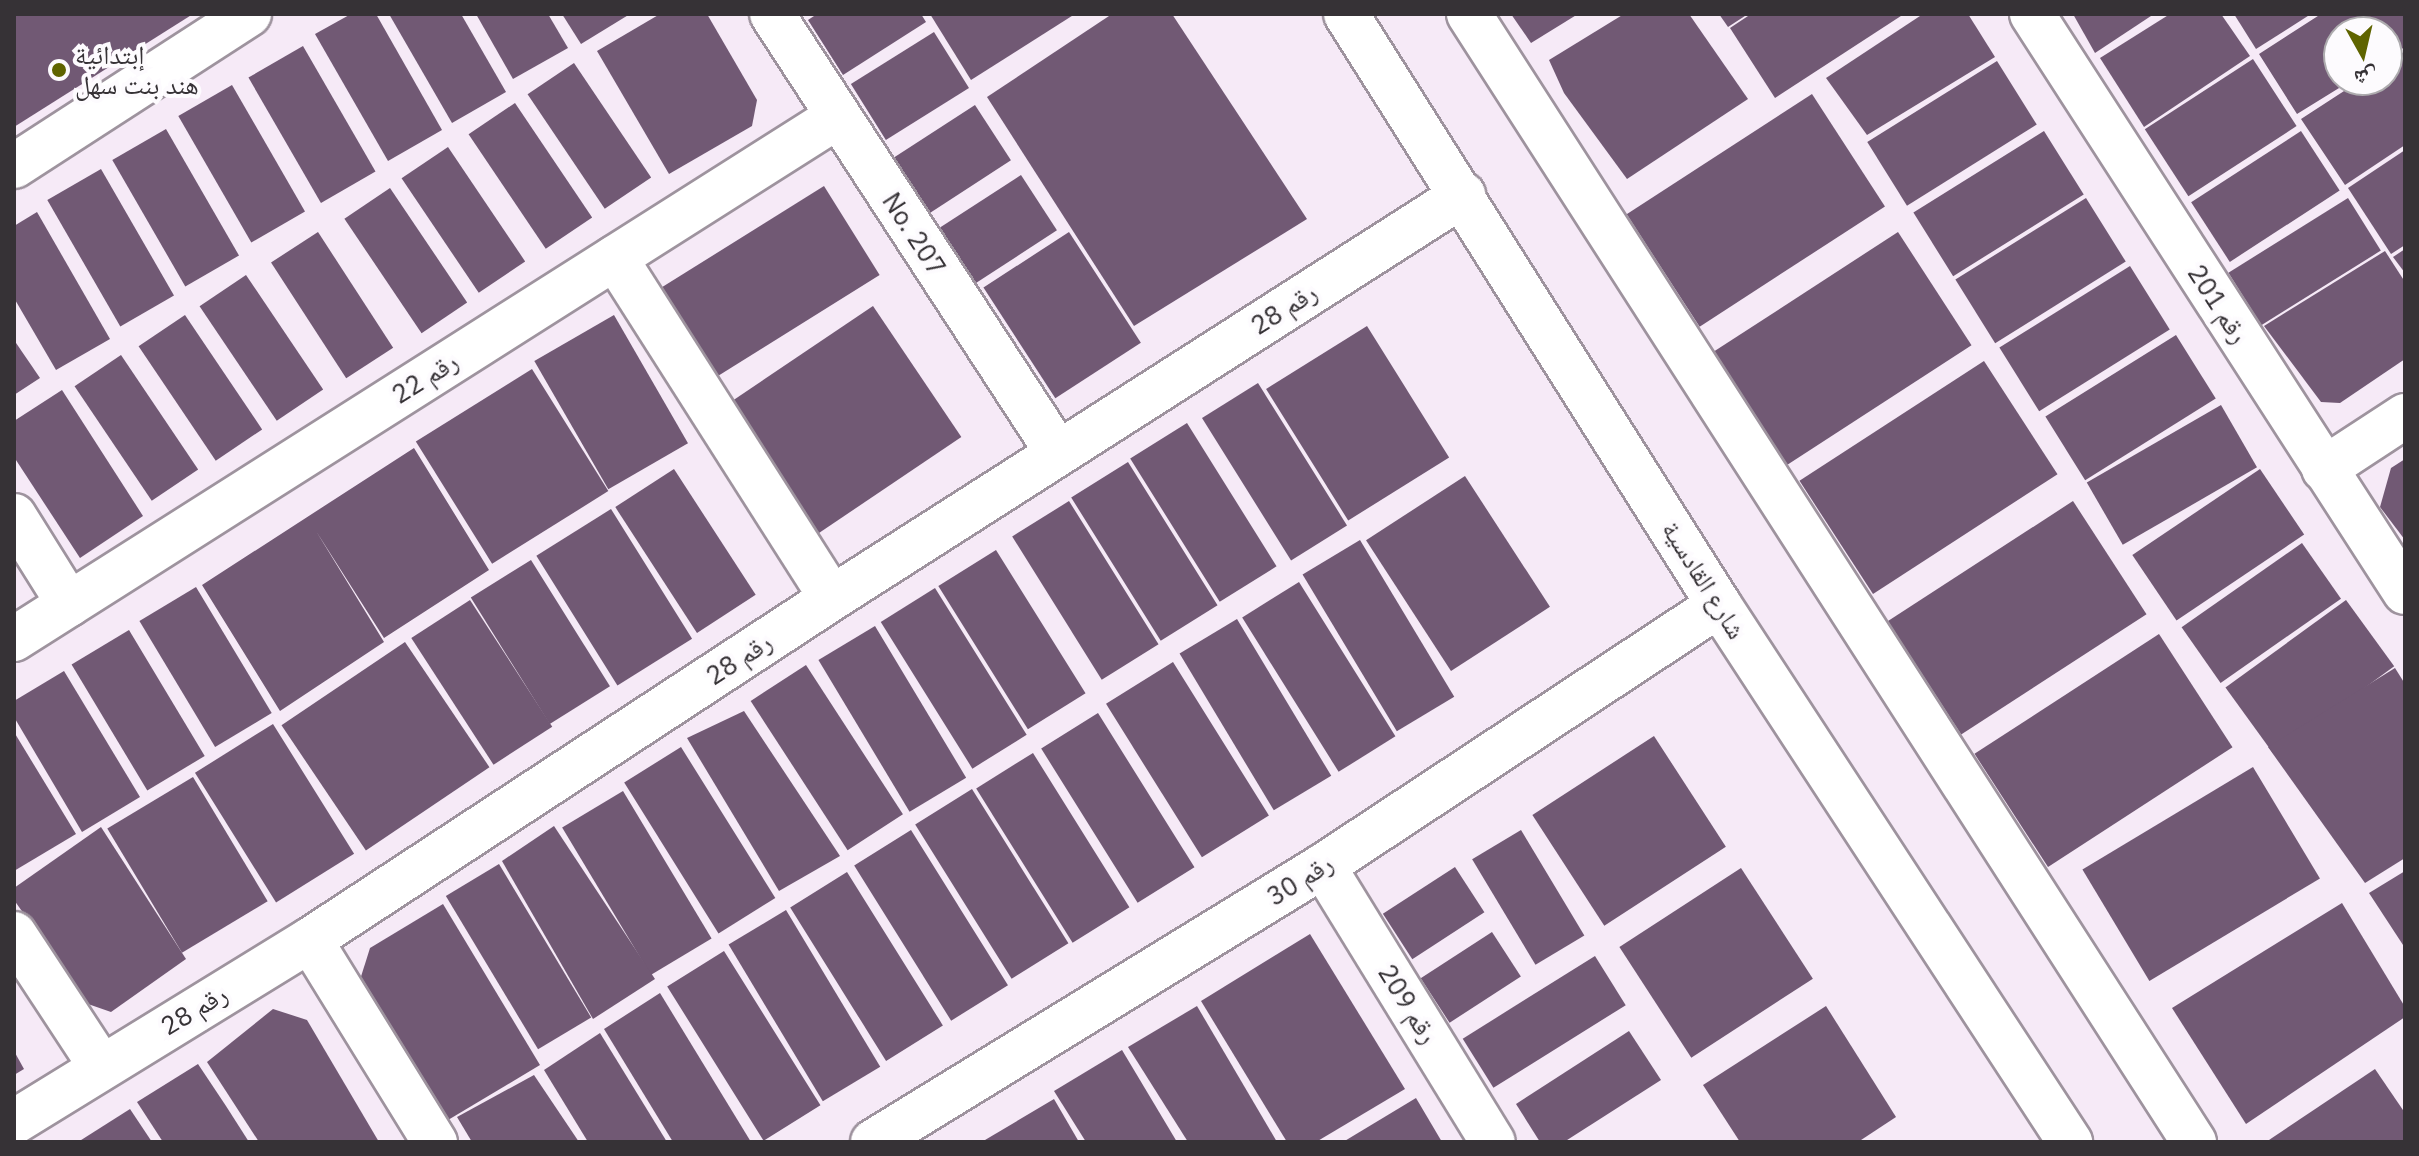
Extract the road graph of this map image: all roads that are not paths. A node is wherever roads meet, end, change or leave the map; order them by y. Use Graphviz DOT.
graph roads {
  1 [pos="249,14"];
  2 [pos="772,14"];
  3 [pos="1346,14"];
  4 [pos="1469,14"];
  5 [pos="2032,14"];
  6 [pos="837,117"];
  7 [pos="14,166"];
  8 [pos="1463,195"];
  9 [pos="615,258"];
  10 [pos="2405,416"];
  11 [pos="1058,453"];
  12 [pos="2324,469"];
  13 [pos="14,516"];
  14 [pos="2405,592"];
  15 [pos="832,598"];
  16 [pos="69,604"];
  17 [pos="1719,605"];
  18 [pos="14,639"];
  19 [pos="1323,866"];
  20 [pos="14,934"];
  21 [pos="310,940"];
  22 [pos="100,1065"];
  23 [pos="14,1122"];
  24 [pos="435,1142"];
  25 [pos="873,1142"];
  26 [pos="1493,1142"];
  27 [pos="2070,1142"];
  28 [pos="2194,1142"];
  1 -- 7 [label="street"];
  2 -- 6 [label="street, No. 207"];
  3 -- 8 [label="street, شارع القادسية"];
  4 -- 28 [label="street"];
  5 -- 12 [label="street, رقم 201"];
  6 -- 9 [label="street, رقم 22"];
  6 -- 11 [label="street, No. 207"];
  8 -- 11 [label="street, رقم 28"];
  8 -- 17 [label="street, شارع القادسية"];
  9 -- 15 [label="street"];
  9 -- 16 [label="street, رقم 22"];
  10 -- 12 [label="street"];
  11 -- 15 [label="street, رقم 28"];
  12 -- 14 [label="street, رقم 201"];
  13 -- 16 [label="street"];
  15 -- 21 [label="street, رقم 28"];
  16 -- 18 [label="street, رقم 22"];
  17 -- 19 [label="street, رقم 30"];
  17 -- 27 [label="street, شارع القادسية"];
  19 -- 25 [label="street, رقم 30"];
  19 -- 26 [label="street, رقم 209"];
  20 -- 22 [label="street"];
  21 -- 22 [label="street, رقم 28"];
  21 -- 24 [label="street"];
  22 -- 23 [label="street, رقم 28"];
}
